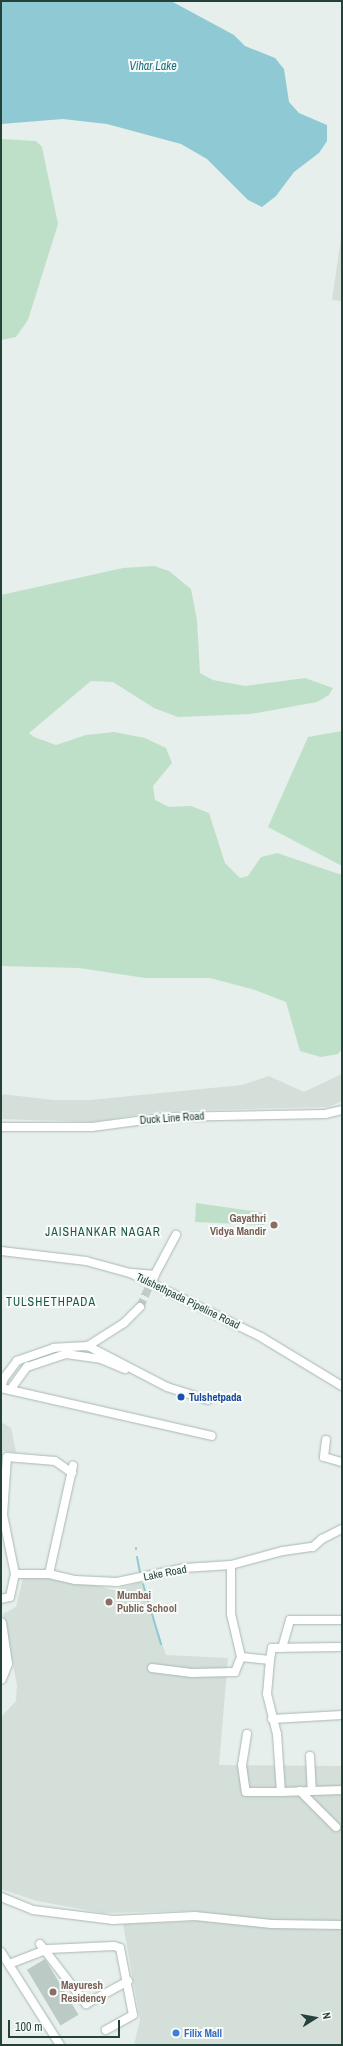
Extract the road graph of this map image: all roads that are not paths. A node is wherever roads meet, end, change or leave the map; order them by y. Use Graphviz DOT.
graph roads {
  1 [pos="342,1110"];
  2 [pos="1,1127"];
  3 [pos="176,1235"];
  4 [pos="1,1251"];
  5 [pos="130,1273"];
  6 [pos="140,1307"];
  7 [pos="88,1346"];
  8 [pos="125,1370"];
  9 [pos="342,1386"];
  10 [pos="1,1388"];
  11 [pos="10,1390"];
  12 [pos="208,1400"];
  13 [pos="212,1436"];
  14 [pos="326,1440"];
  15 [pos="342,1462"];
  16 [pos="342,1529"];
  17 [pos="231,1565"];
  18 [pos="15,1574"];
  19 [pos="50,1574"];
  20 [pos="1,1599"];
  21 [pos="342,1620"];
  22 [pos="1,1623"];
  23 [pos="339,1647"];
  24 [pos="282,1648"];
  25 [pos="241,1657"];
  26 [pos="270,1660"];
  27 [pos="152,1668"];
  28 [pos="1,1679"];
  29 [pos="342,1715"];
  30 [pos="272,1719"];
  31 [pos="247,1734"];
  32 [pos="310,1756"];
  33 [pos="312,1790"];
  34 [pos="342,1790"];
  35 [pos="300,1791"];
  36 [pos="281,1792"];
  37 [pos="336,1827"];
  38 [pos="1,1897"];
  39 [pos="342,1925"];
  40 [pos="42,1947"];
  41 [pos="2,1955"];
  42 [pos="9,1964"];
  43 [pos="128,1981"];
  44 [pos="106,2030"];
  45 [pos="60,2045"];
  1 -- 2 [label="street, Duck Line Road"];
  3 -- 5 [label="street"];
  4 -- 5 [label="street, Tulshethpada Pipeline Road"];
  5 -- 9 [label="street, Tulshethpada Pipeline Road"];
  6 -- 7 [label="street"];
  7 -- 10 [label="street"];
  7 -- 12 [label="street"];
  8 -- 11 [label="street"];
  10 -- 11 [label="street"];
  11 -- 13 [label="street"];
  14 -- 15 [label="street"];
  16 -- 17 [label="street, Lake Road"];
  17 -- 19 [label="street, Lake Road"];
  17 -- 25 [label="street"];
  18 -- 19 [label="street, Lake Road"];
  18 -- 19 [label="street"];
  18 -- 20 [label="street"];
  21 -- 24 [label="street"];
  22 -- 28 [label="street"];
  23 -- 24 [label="street"];
  24 -- 26 [label="street"];
  25 -- 26 [label="street"];
  25 -- 27 [label="street"];
  26 -- 30 [label="street"];
  29 -- 30 [label="street"];
  30 -- 36 [label="street"];
  31 -- 36 [label="street"];
  32 -- 33 [label="street"];
  33 -- 34 [label="street"];
  33 -- 35 [label="street"];
  35 -- 36 [label="street"];
  35 -- 37 [label="street"];
  38 -- 39 [label="street"];
  40 -- 42 [label="street"];
  40 -- 43 [label="street"];
  40 -- 43 [label="street"];
  41 -- 42 [label="street"];
  42 -- 45 [label="street"];
  43 -- 44 [label="street"];
}
